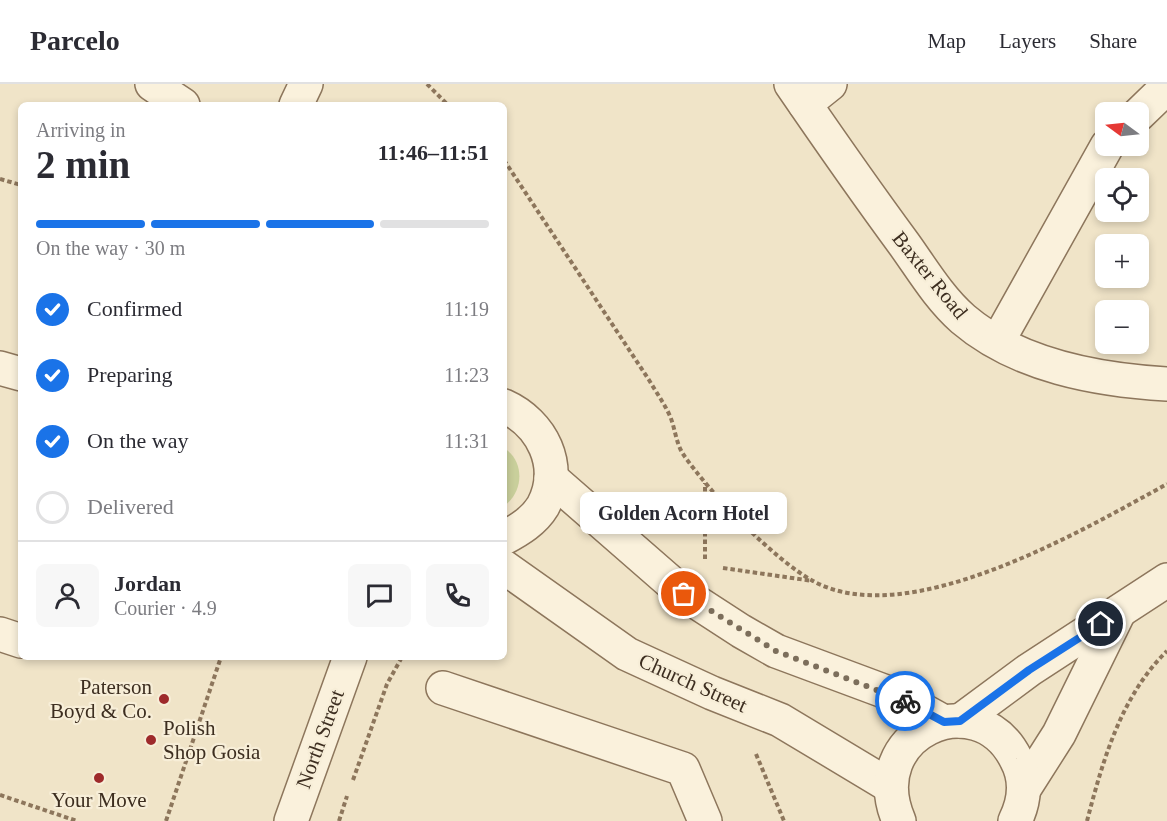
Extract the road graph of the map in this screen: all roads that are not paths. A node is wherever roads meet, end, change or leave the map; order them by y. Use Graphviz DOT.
graph roads {
  1 [pos="306,84"];
  2 [pos="830,84"];
  3 [pos="1167,87"];
  4 [pos="798,94"];
  5 [pos="297,102"];
  6 [pos="1149,104"];
  7 [pos="1101,156"];
  8 [pos="998,341"];
  9 [pos="0,368"];
  10 [pos="18,373"];
  11 [pos="1167,384"];
  12 [pos="507,407"];
  13 [pos="551,478"];
  14 [pos="507,536"];
  15 [pos="507,569"];
  16 [pos="1167,580"];
  17 [pos="1119,612"];
  18 [pos="0,634"];
  19 [pos="18,640"];
  20 [pos="349,660"];
  21 [pos="442,688"];
  22 [pos="952,722"];
  23 [pos="889,808"];
  24 [pos="1020,810"];
  25 [pos="291,821"];
  26 [pos="705,821"];
  1 -- 5 [label="street"];
  2 -- 4 [label="street"];
  3 -- 6 [label="street"];
  4 -- 8 [label="street, Baxter Road"];
  7 -- 8 [label="street"];
  8 -- 11 [label="street, Baxter Road"];
  9 -- 10 [label="street"];
  12 -- 13 [label="street"];
  13 -- 14 [label="street"];
  13 -- 22 [label="street"];
  15 -- 23 [label="street, Church Street"];
  16 -- 17 [label="street"];
  17 -- 22 [label="street"];
  17 -- 24 [label="street"];
  18 -- 19 [label="street"];
  20 -- 25 [label="street, North Street"];
  21 -- 26 [label="street"];
  22 -- 23 [label="street"];
  22 -- 24 [label="street"];
}
